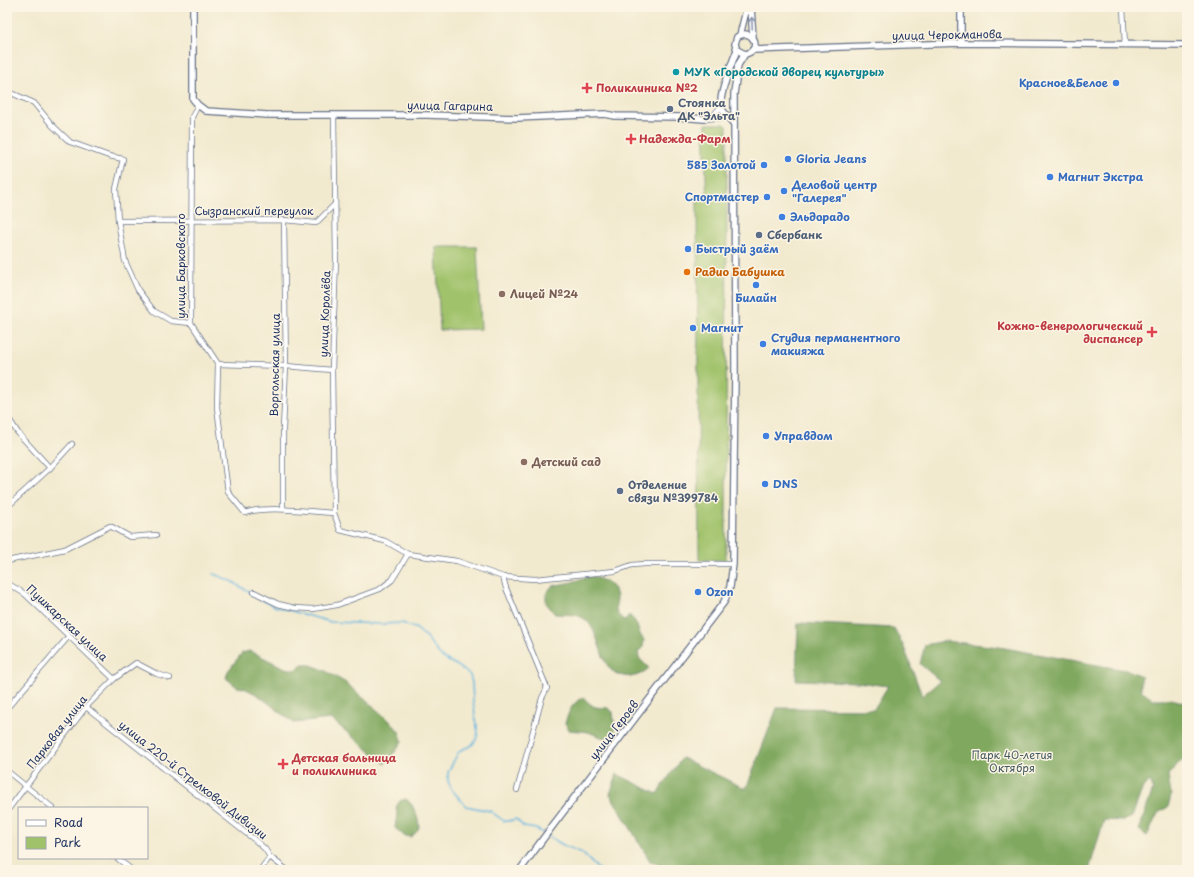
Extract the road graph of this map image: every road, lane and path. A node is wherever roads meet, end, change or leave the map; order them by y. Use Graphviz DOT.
graph roads {
  1 [pos="193,7"];
  2 [pos="747,7"];
  3 [pos="751,7"];
  4 [pos="961,7"];
  5 [pos="1123,7"];
  6 [pos="740,35"];
  7 [pos="754,40"];
  8 [pos="961,43"];
  9 [pos="1125,45"];
  10 [pos="1187,45"];
  11 [pos="770,49"];
  12 [pos="737,50"];
  13 [pos="753,50"];
  14 [pos="745,54"];
  15 [pos="7,91"];
  16 [pos="734,94"];
  17 [pos="198,105"];
  18 [pos="721,106"];
  19 [pos="734,111"];
  20 [pos="334,116"];
  21 [pos="728,117"];
  22 [pos="704,119"];
  23 [pos="734,124"];
  24 [pos="336,204"];
  25 [pos="191,220"];
  26 [pos="284,220"];
  27 [pos="118,221"];
  28 [pos="190,323"];
  29 [pos="218,364"];
  30 [pos="286,366"];
  31 [pos="332,370"];
  32 [pos="7,416"];
  33 [pos="72,444"];
  34 [pos="50,468"];
  35 [pos="7,507"];
  36 [pos="283,509"];
  37 [pos="334,513"];
  38 [pos="156,535"];
  39 [pos="408,554"];
  40 [pos="7,561"];
  41 [pos="733,564"];
  42 [pos="503,577"];
  43 [pos="7,583"];
  44 [pos="254,592"];
  45 [pos="69,636"];
  46 [pos="170,678"];
  47 [pos="114,679"];
  48 [pos="86,707"];
  49 [pos="7,708"];
  50 [pos="7,771"];
  51 [pos="26,786"];
  52 [pos="517,790"];
  53 [pos="53,807"];
  54 [pos="7,811"];
  55 [pos="270,857"];
  56 [pos="118,859"];
  57 [pos="132,870"];
  58 [pos="260,870"];
  59 [pos="287,870"];
  60 [pos="520,870"];
  1 -- 17 [label="street"];
  2 -- 6 [label="street"];
  7 -- 3 [label="street, one-way"];
  4 -- 8 [label="street"];
  5 -- 9 [label="street"];
  6 -- 7 [label="street"];
  6 -- 12 [label="street"];
  7 -- 11 [label="street, улица Черокманова"];
  7 -- 13 [label="street"];
  8 -- 9 [label="street, улица Черокманова"];
  8 -- 11 [label="street, улица Черокманова"];
  9 -- 10 [label="street, улица Черокманова"];
  11 -- 13 [label="street, улица Черокманова"];
  12 -- 14 [label="street"];
  12 -- 18 [label="street"];
  13 -- 14 [label="street"];
  14 -- 16 [label="street, улица Героев"];
  15 -- 27 [label="street"];
  16 -- 18 [label="street"];
  16 -- 19 [label="street, улица Героев"];
  17 -- 20 [label="street, улица Гагарина"];
  17 -- 25 [label="street, улица Барковского"];
  18 -- 21 [label="street"];
  18 -- 22 [label="street"];
  19 -- 21 [label="street"];
  19 -- 23 [label="street, улица Героев"];
  20 -- 22 [label="street, улица Гагарина"];
  20 -- 24 [label="street, улица Королёва"];
  21 -- 22 [label="street, улица Гагарина"];
  21 -- 23 [label="street"];
  23 -- 41 [label="street, улица Героев"];
  24 -- 26 [label="street, Сызранский переулок"];
  24 -- 31 [label="street, улица Королёва"];
  25 -- 26 [label="street, Сызранский переулок"];
  25 -- 27 [label="street, Сызранский переулок"];
  25 -- 28 [label="street, улица Барковского"];
  26 -- 30 [label="street, Воргольская улица"];
  27 -- 28 [label="street"];
  28 -- 29 [label="street, улица Барковского"];
  29 -- 30 [label="street"];
  29 -- 36 [label="street"];
  30 -- 31 [label="street"];
  30 -- 36 [label="street, Воргольская улица"];
  31 -- 37 [label="street, улица Королёва"];
  32 -- 34 [label="street"];
  33 -- 34 [label="street"];
  34 -- 35 [label="street"];
  36 -- 37 [label="street"];
  37 -- 39 [label="street"];
  38 -- 40 [label="street"];
  39 -- 42 [label="street"];
  39 -- 44 [label="street"];
  41 -- 42 [label="street"];
  41 -- 60 [label="street, улица Героев"];
  42 -- 52 [label="street"];
  43 -- 45 [label="street, Пушкарская улица"];
  45 -- 47 [label="street, Пушкарская улица"];
  45 -- 49 [label="street"];
  46 -- 47 [label="street, Парковая улица"];
  47 -- 48 [label="street, Парковая улица"];
  48 -- 51 [label="street, Парковая улица"];
  48 -- 55 [label="street, улица 220-й Стрелковой Дивизии"];
  50 -- 51 [label="street"];
  51 -- 53 [label="street"];
  51 -- 54 [label="street, Парковая улица"];
  55 -- 58 [label="street"];
  55 -- 59 [label="street, улица 220-й Стрелковой Дивизии"];
  56 -- 57 [label="street"];
}
